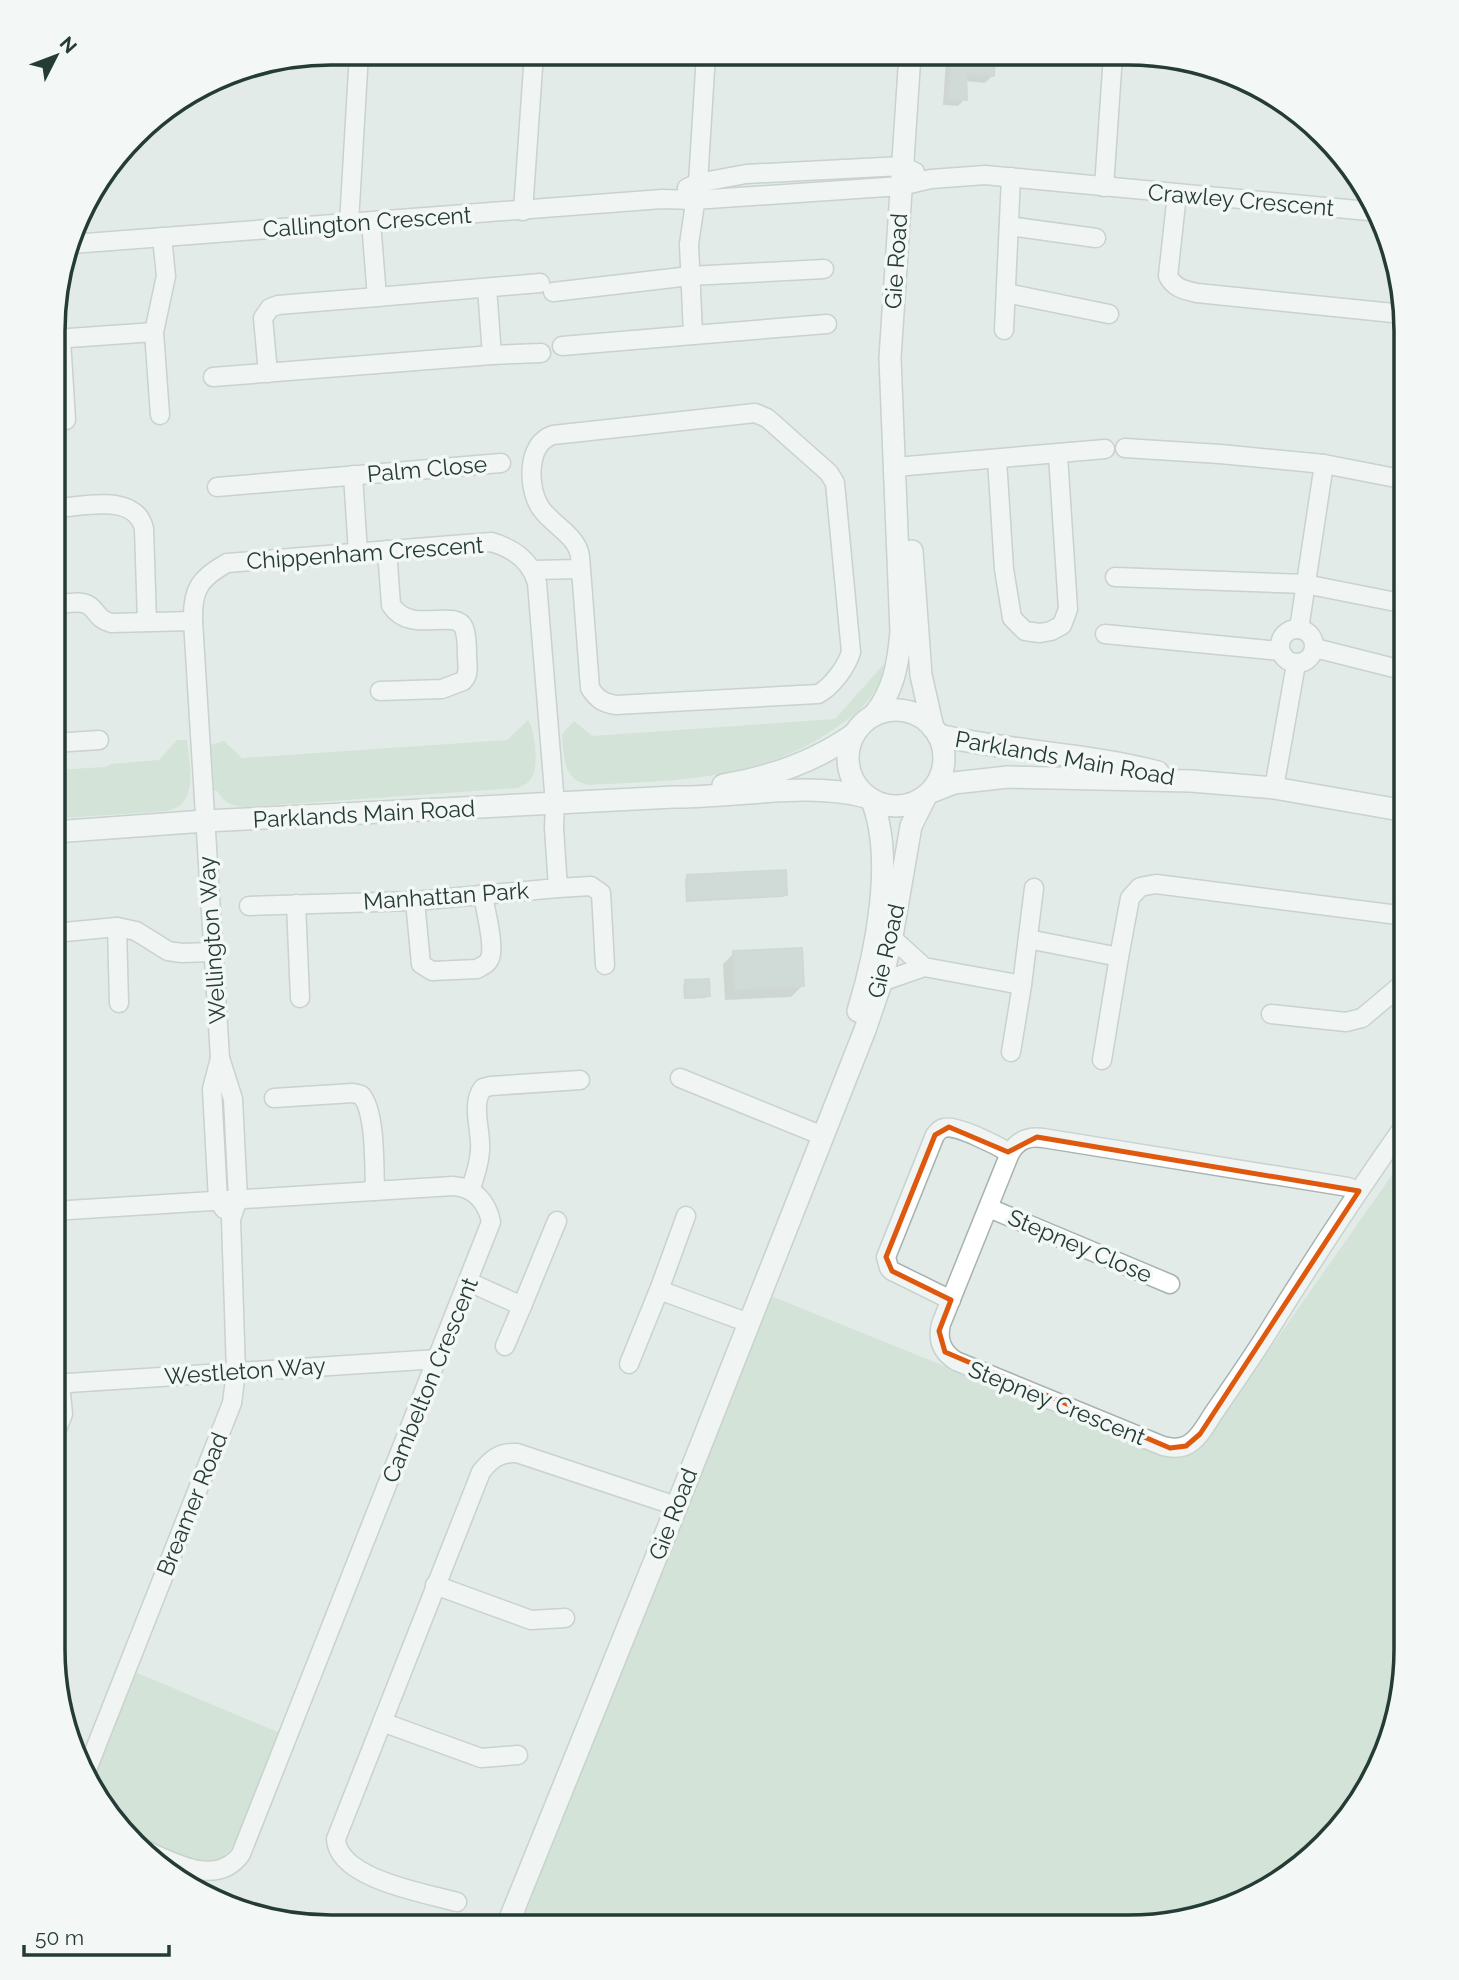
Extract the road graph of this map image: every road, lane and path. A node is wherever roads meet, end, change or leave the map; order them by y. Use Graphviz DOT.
graph roads {
  1 [pos="358,65"];
  2 [pos="533,65"];
  3 [pos="705,65"];
  4 [pos="909,65"];
  5 [pos="1112,65"];
  6 [pos="902,176"];
  7 [pos="1011,177"];
  8 [pos="1104,187"];
  9 [pos="696,192"];
  10 [pos="1177,194"];
  11 [pos="523,211"];
  12 [pos="1366,211"];
  13 [pos="370,222"];
  14 [pos="349,223"];
  15 [pos="1009,226"];
  16 [pos="162,237"];
  17 [pos="1096,239"];
  18 [pos="80,243"];
  19 [pos="824,270"];
  20 [pos="690,276"];
  21 [pos="487,288"];
  22 [pos="1006,293"];
  23 [pos="377,297"];
  24 [pos="1394,313"];
  25 [pos="1109,314"];
  26 [pos="827,324"];
  27 [pos="1004,330"];
  28 [pos="154,332"];
  29 [pos="693,335"];
  30 [pos="65,338"];
  31 [pos="562,346"];
  32 [pos="541,353"];
  33 [pos="492,355"];
  34 [pos="268,373"];
  35 [pos="213,377"];
  36 [pos="65,410"];
  37 [pos="160,415"];
  38 [pos="66,420"];
  39 [pos="1125,448"];
  40 [pos="1105,449"];
  41 [pos="1058,454"];
  42 [pos="997,459"];
  43 [pos="501,463"];
  44 [pos="1324,464"];
  45 [pos="895,467"];
  46 [pos="353,475"];
  47 [pos="1394,478"];
  48 [pos="217,487"];
  49 [pos="65,508"];
  50 [pos="387,550"];
  51 [pos="358,552"];
  52 [pos="581,569"];
  53 [pos="533,570"];
  54 [pos="1115,577"];
  55 [pos="1305,584"];
  56 [pos="1394,602"];
  57 [pos="65,604"];
  58 [pos="193,621"];
  59 [pos="147,622"];
  60 [pos="1299,629"];
  61 [pos="1105,634"];
  62 [pos="1315,648"];
  63 [pos="1280,651"];
  64 [pos="1296,664"];
  65 [pos="1394,668"];
  66 [pos="380,691"];
  67 [pos="874,715"];
  68 [pos="936,732"];
  69 [pos="854,734"];
  70 [pos="99,740"];
  71 [pos="65,742"];
  72 [pos="1191,781"];
  73 [pos="1274,788"];
  74 [pos="928,795"];
  75 [pos="674,797"];
  76 [pos="869,799"];
  77 [pos="555,804"];
  78 [pos="1394,809"];
  79 [pos="205,821"];
  80 [pos="65,831"];
  81 [pos="558,888"];
  82 [pos="1034,888"];
  83 [pos="483,894"];
  84 [pos="415,901"];
  85 [pos="296,904"];
  86 [pos="249,906"];
  87 [pos="1394,914"];
  88 [pos="117,926"];
  89 [pos="65,932"];
  90 [pos="892,938"];
  91 [pos="1027,939"];
  92 [pos="212,952"];
  93 [pos="1119,957"];
  94 [pos="605,965"];
  95 [pos="924,967"];
  96 [pos="881,982"];
  97 [pos="1022,985"];
  98 [pos="1394,991"];
  99 [pos="300,998"];
  100 [pos="119,1003"];
  101 [pos="1271,1014"];
  102 [pos="1011,1052"];
  103 [pos="219,1058"];
  104 [pos="1102,1060"];
  105 [pos="680,1078"];
  106 [pos="580,1080"];
  107 [pos="274,1098"];
  108 [pos="836,1101"];
  109 [pos="823,1136"];
  110 [pos="1394,1140"];
  111 [pos="1010,1153"];
  112 [pos="470,1190"];
  113 [pos="375,1191"];
  114 [pos="1359,1191"];
  115 [pos="238,1199"];
  116 [pos="218,1200"];
  117 [pos="989,1208"];
  118 [pos="65,1210"];
  119 [pos="686,1216"];
  120 [pos="231,1219"];
  121 [pos="557,1221"];
  122 [pos="469,1282"];
  123 [pos="1170,1284"];
  124 [pos="659,1290"];
  125 [pos="951,1300"];
  126 [pos="522,1306"];
  127 [pos="749,1323"];
  128 [pos="505,1346"];
  129 [pos="438,1359"];
  130 [pos="629,1364"];
  131 [pos="236,1372"];
  132 [pos="65,1382"];
  133 [pos="674,1512"];
  134 [pos="436,1585"];
  135 [pos="565,1618"];
  136 [pos="382,1722"];
  137 [pos="518,1755"];
  138 [pos="90,1762"];
  139 [pos="166,1858"];
  140 [pos="457,1902"];
  141 [pos="511,1915"];
  1 -- 14 [label="street"];
  2 -- 11 [label="street"];
  3 -- 9 [label="street"];
  4 -- 6 [label="street, Gie Road"];
  5 -- 8 [label="street"];
  6 -- 7 [label="street, Crawley Crescent"];
  6 -- 9 [label="street, Callington Crescent"];
  6 -- 45 [label="street, Gie Road"];
  7 -- 8 [label="street, Crawley Crescent"];
  7 -- 15 [label="street"];
  8 -- 10 [label="street, Crawley Crescent"];
  9 -- 11 [label="street, Callington Crescent"];
  9 -- 20 [label="street"];
  10 -- 12 [label="street, Crawley Crescent"];
  10 -- 24 [label="street"];
  11 -- 13 [label="street, Callington Crescent"];
  13 -- 14 [label="street, Callington Crescent"];
  13 -- 23 [label="street"];
  14 -- 16 [label="street, Callington Crescent"];
  15 -- 17 [label="street"];
  15 -- 22 [label="street"];
  16 -- 18 [label="street, Callington Crescent"];
  16 -- 28 [label="street"];
  19 -- 20 [label="street"];
  20 -- 21 [label="street"];
  20 -- 29 [label="street"];
  21 -- 23 [label="street"];
  21 -- 33 [label="street"];
  22 -- 25 [label="street"];
  22 -- 27 [label="street"];
  23 -- 34 [label="street"];
  26 -- 29 [label="street"];
  28 -- 30 [label="street"];
  28 -- 37 [label="street"];
  29 -- 31 [label="street"];
  32 -- 33 [label="street"];
  33 -- 34 [label="street"];
  34 -- 35 [label="street"];
  36 -- 38 [label="street"];
  39 -- 44 [label="street"];
  40 -- 41 [label="street"];
  41 -- 42 [label="street"];
  41 -- 42 [label="street"];
  42 -- 45 [label="street"];
  43 -- 46 [label="street, Palm Close"];
  44 -- 47 [label="street"];
  44 -- 55 [label="street"];
  45 -- 67 [label="street, Gie Road"];
  45 -- 68 [label="street, Gie Road"];
  46 -- 48 [label="street, Palm Close"];
  46 -- 51 [label="street, Palm Close"];
  49 -- 59 [label="street"];
  50 -- 51 [label="street, Chippenham Crescent"];
  50 -- 53 [label="street, Chippenham Crescent"];
  50 -- 66 [label="street"];
  51 -- 58 [label="street, Chippenham Crescent"];
  52 -- 52 [label="street"];
  52 -- 53 [label="street"];
  53 -- 77 [label="street"];
  54 -- 55 [label="street"];
  55 -- 56 [label="street"];
  55 -- 60 [label="street"];
  57 -- 59 [label="street"];
  58 -- 59 [label="street"];
  58 -- 79 [label="street, Chippenham Crescent"];
  60 -- 62 [label="street"];
  60 -- 63 [label="street"];
  61 -- 63 [label="street"];
  62 -- 64 [label="street"];
  62 -- 65 [label="street"];
  63 -- 64 [label="street"];
  64 -- 73 [label="street"];
  67 -- 68 [label="street"];
  67 -- 69 [label="street"];
  68 -- 72 [label="street, Parklands Main Road"];
  68 -- 74 [label="street"];
  69 -- 75 [label="street, Parklands Main Road"];
  69 -- 76 [label="street"];
  70 -- 71 [label="street"];
  72 -- 73 [label="street, Parklands Main Road"];
  72 -- 74 [label="street, Parklands Main Road"];
  73 -- 78 [label="street, Parklands Main Road"];
  74 -- 76 [label="street"];
  74 -- 90 [label="street, Gie Road"];
  75 -- 76 [label="street, Parklands Main Road"];
  75 -- 77 [label="street, Parklands Main Road"];
  76 -- 108 [label="street, Gie Road"];
  77 -- 79 [label="street, Parklands Main Road"];
  77 -- 81 [label="street, Manhattan Park"];
  79 -- 80 [label="street, Parklands Main Road"];
  79 -- 92 [label="street, Wellington Way"];
  81 -- 83 [label="street, Manhattan Park"];
  81 -- 94 [label="street"];
  82 -- 91 [label="street"];
  83 -- 84 [label="street, Manhattan Park"];
  83 -- 84 [label="street"];
  84 -- 85 [label="street, Manhattan Park"];
  85 -- 86 [label="street, Manhattan Park"];
  85 -- 99 [label="street"];
  87 -- 93 [label="street"];
  88 -- 89 [label="street"];
  88 -- 92 [label="street"];
  88 -- 100 [label="street"];
  90 -- 95 [label="street"];
  90 -- 96 [label="street, Gie Road"];
  91 -- 93 [label="street"];
  91 -- 97 [label="street"];
  92 -- 103 [label="street, Wellington Way"];
  93 -- 104 [label="street"];
  95 -- 96 [label="street"];
  95 -- 97 [label="street"];
  96 -- 108 [label="street, Gie Road"];
  97 -- 102 [label="street"];
  98 -- 101 [label="street"];
  103 -- 115 [label="street, Wellington Way"];
  103 -- 116 [label="street, Wellington Way"];
  105 -- 109 [label="street"];
  106 -- 112 [label="street"];
  107 -- 113 [label="street"];
  108 -- 109 [label="street, Gie Road"];
  109 -- 127 [label="street, Gie Road"];
  110 -- 114 [label="street"];
  111 -- 114 [label="street"];
  111 -- 117 [label="street, Stepney Crescent"];
  111 -- 125 [label="street"];
  112 -- 113 [label="street"];
  112 -- 122 [label="street, Cambelton Crescent"];
  113 -- 115 [label="street"];
  114 -- 125 [label="street, Stepney Crescent"];
  115 -- 116 [label="street"];
  115 -- 120 [label="street, Breamer Road"];
  116 -- 118 [label="street"];
  116 -- 120 [label="street"];
  117 -- 123 [label="street, Stepney Close"];
  117 -- 125 [label="street, Stepney Crescent"];
  119 -- 124 [label="street"];
  120 -- 131 [label="street, Breamer Road"];
  121 -- 126 [label="street"];
  122 -- 126 [label="street"];
  122 -- 129 [label="street, Cambelton Crescent"];
  124 -- 127 [label="street"];
  124 -- 130 [label="street"];
  126 -- 128 [label="street"];
  127 -- 133 [label="street, Gie Road"];
  129 -- 131 [label="street, Westleton Way"];
  129 -- 139 [label="street, Cambelton Crescent"];
  131 -- 132 [label="street, Westleton Way"];
  131 -- 138 [label="street, Breamer Road"];
  133 -- 134 [label="street"];
  133 -- 141 [label="street, Gie Road"];
  134 -- 135 [label="street"];
  134 -- 136 [label="street"];
  136 -- 137 [label="street"];
  136 -- 140 [label="street"];
}
